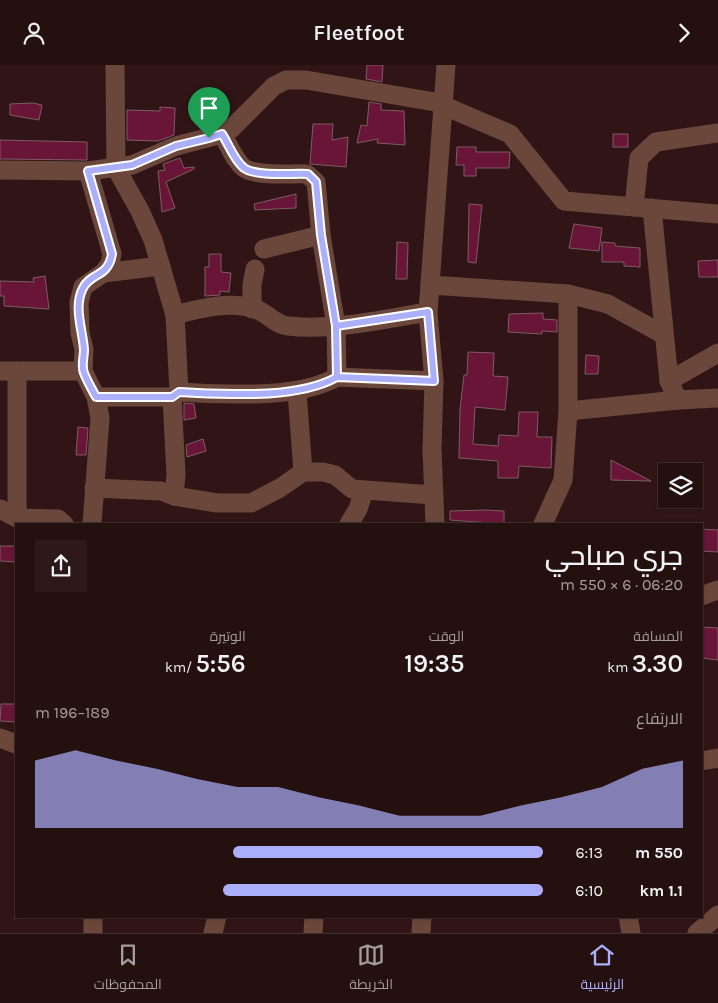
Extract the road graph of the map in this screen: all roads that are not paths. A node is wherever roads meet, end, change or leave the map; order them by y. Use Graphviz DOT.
graph roads {
  1 [pos="115,65"];
  2 [pos="446,65"];
  3 [pos="318,73"];
  4 [pos="444,105"];
  5 [pos="718,133"];
  6 [pos="222,134"];
  7 [pos="116,168"];
  8 [pos="0,170"];
  9 [pos="88,171"];
  10 [pos="643,207"];
  11 [pos="718,214"];
  12 [pos="321,235"];
  13 [pos="264,249"];
  14 [pos="161,266"];
  15 [pos="255,269"];
  16 [pos="103,273"];
  17 [pos="430,285"];
  18 [pos="568,294"];
  19 [pos="252,309"];
  20 [pos="428,312"];
  21 [pos="176,315"];
  22 [pos="336,326"];
  23 [pos="664,335"];
  24 [pos="718,353"];
  25 [pos="8,371"];
  26 [pos="83,371"];
  27 [pos="337,377"];
  28 [pos="434,381"];
  29 [pos="669,381"];
  30 [pos="297,392"];
  31 [pos="176,395"];
  32 [pos="96,397"];
  33 [pos="718,399"];
  34 [pos="678,400"];
  35 [pos="568,411"];
  36 [pos="303,472"];
  37 [pos="94,488"];
  38 [pos="364,491"];
  39 [pos="433,495"];
  40 [pos="174,496"];
  41 [pos="0,509"];
  42 [pos="17,517"];
  43 [pos="63,523"];
  44 [pos="92,523"];
  45 [pos="351,523"];
  46 [pos="435,523"];
  47 [pos="543,523"];
  48 [pos="718,590"];
  49 [pos="703,595"];
  50 [pos="0,738"];
  51 [pos="15,744"];
  52 [pos="718,757"];
  53 [pos="703,761"];
  54 [pos="718,915"];
  55 [pos="93,918"];
  56 [pos="217,918"];
  57 [pos="314,918"];
  58 [pos="422,918"];
  59 [pos="628,918"];
  60 [pos="93,933"];
  61 [pos="213,933"];
  62 [pos="313,933"];
  63 [pos="420,933"];
  64 [pos="630,933"];
  65 [pos="696,933"];
  1 -- 7 [label="street"];
  2 -- 4 [label="street"];
  3 -- 4 [label="street"];
  3 -- 6 [label="street"];
  4 -- 10 [label="street"];
  4 -- 17 [label="street"];
  5 -- 10 [label="street"];
  6 -- 7 [label="street"];
  6 -- 12 [label="street"];
  7 -- 9 [label="street"];
  7 -- 14 [label="street"];
  8 -- 9 [label="street"];
  9 -- 16 [label="street"];
  10 -- 11 [label="street"];
  10 -- 23 [label="street"];
  12 -- 13 [label="street"];
  12 -- 22 [label="street"];
  14 -- 16 [label="street"];
  14 -- 21 [label="street"];
  15 -- 19 [label="street"];
  16 -- 26 [label="street"];
  17 -- 18 [label="street"];
  17 -- 20 [label="street"];
  18 -- 23 [label="street"];
  18 -- 35 [label="street"];
  19 -- 21 [label="street"];
  19 -- 22 [label="street"];
  20 -- 22 [label="street"];
  20 -- 28 [label="street"];
  21 -- 31 [label="street"];
  22 -- 27 [label="street"];
  23 -- 29 [label="street"];
  24 -- 29 [label="street"];
  25 -- 26 [label="street"];
  25 -- 42 [label="street"];
  26 -- 32 [label="street"];
  27 -- 28 [label="street"];
  27 -- 30 [label="street"];
  28 -- 39 [label="street"];
  29 -- 34 [label="street"];
  30 -- 31 [label="street"];
  30 -- 36 [label="street"];
  31 -- 32 [label="street"];
  31 -- 40 [label="street"];
  32 -- 37 [label="street"];
  33 -- 34 [label="street"];
  34 -- 35 [label="street"];
  35 -- 47 [label="street"];
  36 -- 38 [label="street"];
  36 -- 40 [label="street"];
  37 -- 40 [label="street"];
  37 -- 44 [label="street"];
  38 -- 39 [label="street"];
  38 -- 45 [label="street"];
  39 -- 46 [label="street"];
  41 -- 42 [label="street"];
  42 -- 43 [label="street"];
  48 -- 49 [label="street"];
  50 -- 51 [label="street"];
  52 -- 53 [label="street"];
  54 -- 65 [label="street"];
  55 -- 60 [label="street"];
  56 -- 61 [label="street"];
  57 -- 62 [label="street"];
  58 -- 63 [label="street"];
  59 -- 64 [label="street"];
}
